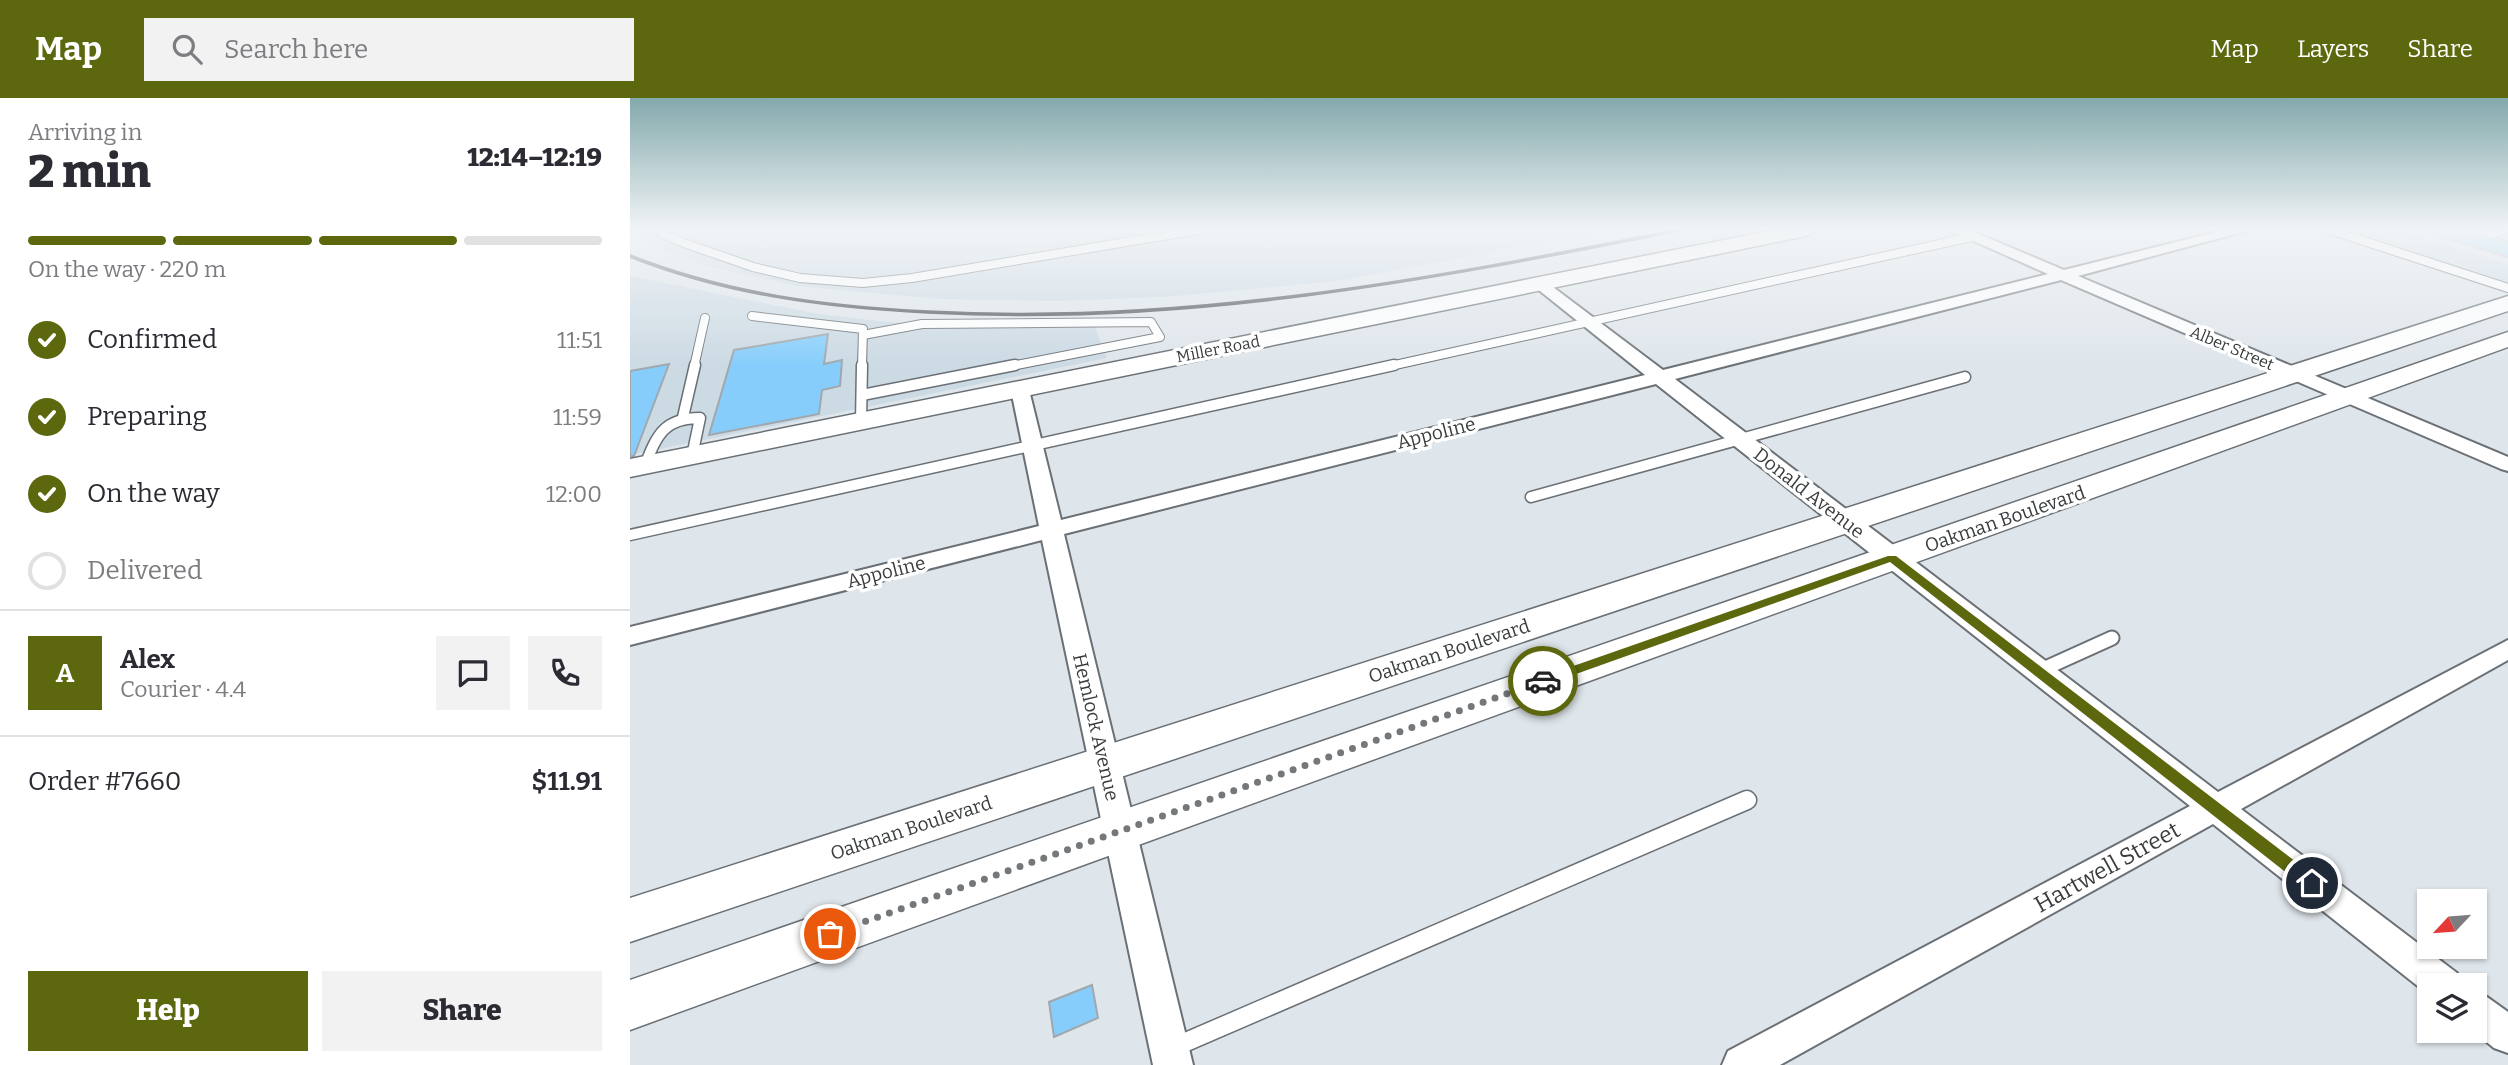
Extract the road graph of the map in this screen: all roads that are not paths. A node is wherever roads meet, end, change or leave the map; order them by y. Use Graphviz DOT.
graph roads {
  1 [pos="793,275"];
  2 [pos="921,275"];
  3 [pos="1584,275"];
  4 [pos="1789,275"];
  5 [pos="2065,275"];
  6 [pos="2468,275"];
  7 [pos="2062,276"];
  8 [pos="1540,284"];
  9 [pos="2508,288"];
  10 [pos="2508,303"];
  11 [pos="752,316"];
  12 [pos="705,318"];
  13 [pos="1589,322"];
  14 [pos="863,335"];
  15 [pos="2508,340"];
  16 [pos="1166,348"];
  17 [pos="2292,374"];
  18 [pos="1660,377"];
  19 [pos="1965,377"];
  20 [pos="1020,390"];
  21 [pos="862,395"];
  22 [pos="2349,398"];
  23 [pos="683,417"];
  24 [pos="861,422"];
  25 [pos="1739,438"];
  26 [pos="1032,445"];
  27 [pos="692,456"];
  28 [pos="2508,466"];
  29 [pos="637,467"];
  30 [pos="1531,497"];
  31 [pos="1845,521"];
  32 [pos="1051,530"];
  33 [pos="630,535"];
  34 [pos="1892,558"];
  35 [pos="630,636"];
  36 [pos="2112,638"];
  37 [pos="2508,649"];
  38 [pos="2038,671"];
  39 [pos="1104,764"];
  40 [pos="1747,800"];
  41 [pos="2215,808"];
  42 [pos="1120,831"];
  43 [pos="630,920"];
  44 [pos="2428,973"];
  45 [pos="630,1005"];
  46 [pos="2487,1019"];
  47 [pos="2508,1035"];
  48 [pos="1172,1057"];
  49 [pos="1742,1065"];
  1 -- 2 [label="lane"];
  3 -- 8 [label="street, Miller Road"];
  4 -- 13 [label="lane"];
  5 -- 7 [label="street, Appoline"];
  6 -- 9 [label="lane"];
  7 -- 17 [label="street, Alber Street"];
  7 -- 18 [label="street, Appoline"];
  8 -- 13 [label="street, Donald Avenue"];
  8 -- 16 [label="street, Miller Road"];
  10 -- 17 [label="street, Oakman Boulevard"];
  11 -- 14 [label="lane"];
  12 -- 23 [label="lane"];
  13 -- 18 [label="street, Donald Avenue"];
  13 -- 26 [label="lane"];
  14 -- 16 [label="lane"];
  14 -- 21 [label="lane"];
  15 -- 22 [label="street, Oakman Boulevard"];
  16 -- 20 [label="street, Miller Road"];
  16 -- 21 [label="lane"];
  17 -- 22 [label="street, Alber Street"];
  17 -- 31 [label="street, Oakman Boulevard"];
  18 -- 25 [label="street, Donald Avenue"];
  18 -- 32 [label="street, Appoline"];
  19 -- 25 [label="lane"];
  20 -- 24 [label="street, Miller Road"];
  20 -- 26 [label="street, Hemlock Avenue"];
  21 -- 24 [label="lane"];
  22 -- 28 [label="street, Alber Street"];
  22 -- 34 [label="street, Oakman Boulevard"];
  23 -- 27 [label="lane"];
  23 -- 29 [label="lane"];
  24 -- 27 [label="street, Miller Road"];
  25 -- 30 [label="lane"];
  25 -- 31 [label="street, Donald Avenue"];
  26 -- 32 [label="street, Hemlock Avenue"];
  26 -- 33 [label="lane"];
  27 -- 29 [label="street, Miller Road"];
  31 -- 34 [label="street, Donald Avenue"];
  31 -- 39 [label="street, Oakman Boulevard"];
  32 -- 35 [label="street, Appoline"];
  32 -- 39 [label="street, Hemlock Avenue"];
  34 -- 38 [label="street, Donald Avenue"];
  34 -- 42 [label="street, Oakman Boulevard"];
  36 -- 38 [label="lane"];
  37 -- 41 [label="street, Hartwell Street"];
  38 -- 41 [label="street, Donald Avenue"];
  39 -- 42 [label="street, Hemlock Avenue"];
  39 -- 43 [label="street, Oakman Boulevard"];
  40 -- 48 [label="lane"];
  41 -- 44 [label="street, Donald Avenue"];
  41 -- 49 [label="street, Hartwell Street"];
  42 -- 45 [label="street, Oakman Boulevard"];
  42 -- 48 [label="street, Hemlock Avenue"];
  46 -- 47 [label="street"];
}
